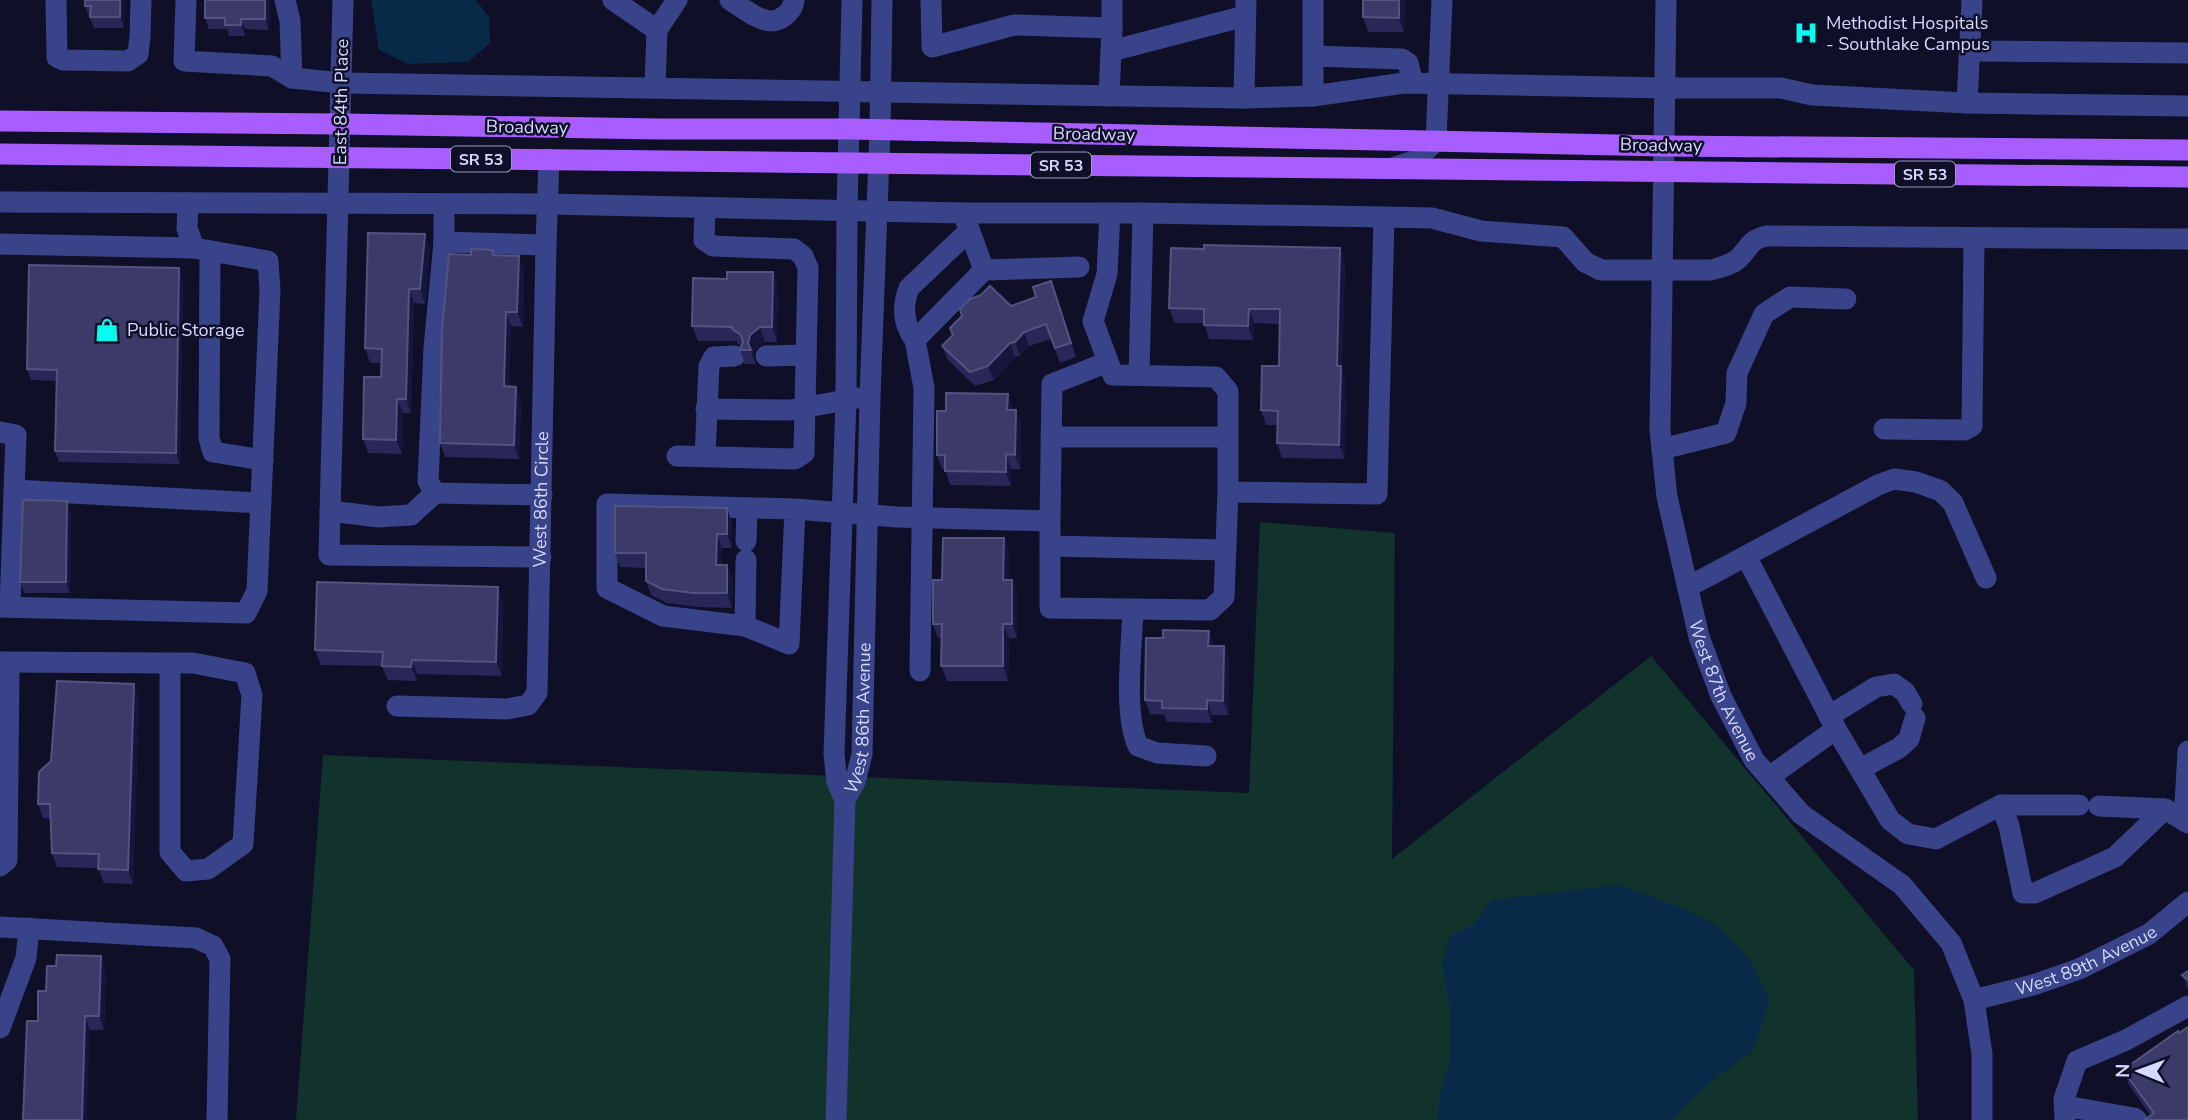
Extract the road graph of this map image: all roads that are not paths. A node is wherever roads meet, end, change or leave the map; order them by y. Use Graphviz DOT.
graph roads {
  1 [pos="56,0"];
  2 [pos="141,0"];
  3 [pos="186,0"];
  4 [pos="285,0"];
  5 [pos="343,0"];
  6 [pos="613,0"];
  7 [pos="677,0"];
  8 [pos="730,0"];
  9 [pos="794,0"];
  10 [pos="852,0"];
  11 [pos="881,0"];
  12 [pos="931,0"];
  13 [pos="1112,0"];
  14 [pos="1313,0"];
  15 [pos="1442,0"];
  16 [pos="1667,0"];
  17 [pos="1972,0"];
  18 [pos="1246,8"];
  19 [pos="1112,28"];
  20 [pos="657,30"];
  21 [pos="1111,51"];
  22 [pos="1970,51"];
  23 [pos="2188,53"];
  24 [pos="1313,56"];
  25 [pos="292,78"];
  26 [pos="342,83"];
  27 [pos="1413,83"];
  28 [pos="1440,84"];
  29 [pos="655,88"];
  30 [pos="1665,88"];
  31 [pos="851,92"];
  32 [pos="880,93"];
  33 [pos="1108,96"];
  34 [pos="1313,96"];
  35 [pos="1244,97"];
  36 [pos="1968,103"];
  37 [pos="2188,106"];
  38 [pos="0,121"];
  39 [pos="341,124"];
  40 [pos="850,129"];
  41 [pos="880,130"];
  42 [pos="1436,141"];
  43 [pos="1664,146"];
  44 [pos="2188,150"];
  45 [pos="0,154"];
  46 [pos="340,157"];
  47 [pos="550,159"];
  48 [pos="848,163"];
  49 [pos="878,163"];
  50 [pos="1390,169"];
  51 [pos="1663,172"];
  52 [pos="2188,177"];
  53 [pos="0,202"];
  54 [pos="188,203"];
  55 [pos="339,204"];
  56 [pos="444,204"];
  57 [pos="549,204"];
  58 [pos="705,208"];
  59 [pos="847,210"];
  60 [pos="877,211"];
  61 [pos="1110,213"];
  62 [pos="1143,213"];
  63 [pos="1384,217"];
  64 [pos="966,222"];
  65 [pos="1974,237"];
  66 [pos="2188,239"];
  67 [pos="444,242"];
  68 [pos="0,244"];
  69 [pos="546,245"];
  70 [pos="202,250"];
  71 [pos="1079,267"];
  72 [pos="984,270"];
  73 [pos="1662,270"];
  74 [pos="1846,299"];
  75 [pos="915,340"];
  76 [pos="806,355"];
  77 [pos="735,356"];
  78 [pos="766,356"];
  79 [pos="1108,362"];
  80 [pos="1139,375"];
  81 [pos="870,396"];
  82 [pos="846,400"];
  83 [pos="806,408"];
  84 [pos="706,410"];
  85 [pos="1884,429"];
  86 [pos="0,432"];
  87 [pos="1051,437"];
  88 [pos="1228,437"];
  89 [pos="1662,449"];
  90 [pos="677,456"];
  91 [pos="705,457"];
  92 [pos="263,460"];
  93 [pos="14,490"];
  94 [pos="435,492"];
  95 [pos="1228,492"];
  96 [pos="542,495"];
  97 [pos="261,503"];
  98 [pos="747,508"];
  99 [pos="795,509"];
  100 [pos="330,511"];
  101 [pos="841,513"];
  102 [pos="867,514"];
  103 [pos="923,518"];
  104 [pos="1050,521"];
  105 [pos="1050,546"];
  106 [pos="1226,550"];
  107 [pos="1746,555"];
  108 [pos="541,557"];
  109 [pos="1986,578"];
  110 [pos="1688,587"];
  111 [pos="5,607"];
  112 [pos="1133,609"];
  113 [pos="745,626"];
  114 [pos="0,662"];
  115 [pos="170,663"];
  116 [pos="920,671"];
  117 [pos="397,706"];
  118 [pos="1833,722"];
  119 [pos="2188,751"];
  120 [pos="1206,756"];
  121 [pos="1860,769"];
  122 [pos="1769,777"];
  123 [pos="845,800"];
  124 [pos="2001,805"];
  125 [pos="2165,809"];
  126 [pos="2186,822"];
  127 [pos="0,866"];
  128 [pos="2188,902"];
  129 [pos="0,927"];
  130 [pos="29,928"];
  131 [pos="1974,1000"];
  132 [pos="2188,1006"];
  133 [pos="0,1028"];
  134 [pos="2065,1113"];
  135 [pos="217,1120"];
  136 [pos="836,1120"];
  137 [pos="1982,1120"];
  138 [pos="2137,1120"];
  1 -- 2 [label="street"];
  3 -- 25 [label="street"];
  4 -- 25 [label="street"];
  5 -- 26 [label="street, East 84th Place"];
  6 -- 20 [label="street"];
  7 -- 20 [label="street"];
  8 -- 9 [label="street"];
  10 -- 31 [label="street, West 86th Avenue"];
  11 -- 32 [label="street, West 86th Avenue"];
  12 -- 19 [label="street"];
  13 -- 19 [label="street"];
  14 -- 24 [label="street"];
  15 -- 28 [label="street"];
  16 -- 30 [label="street, West 87th Avenue"];
  17 -- 22 [label="street"];
  18 -- 21 [label="street"];
  18 -- 35 [label="street"];
  19 -- 21 [label="street"];
  20 -- 29 [label="street"];
  21 -- 33 [label="street"];
  22 -- 23 [label="street"];
  22 -- 36 [label="street"];
  24 -- 27 [label="street"];
  24 -- 34 [label="street"];
  25 -- 26 [label="street"];
  26 -- 29 [label="street"];
  26 -- 39 [label="street, East 84th Place"];
  27 -- 28 [label="street"];
  27 -- 34 [label="street"];
  28 -- 30 [label="street"];
  28 -- 42 [label="street"];
  29 -- 31 [label="street"];
  30 -- 36 [label="street"];
  30 -- 43 [label="street, West 87th Avenue"];
  31 -- 32 [label="street"];
  31 -- 40 [label="street, West 86th Avenue"];
  32 -- 33 [label="street"];
  32 -- 41 [label="street, West 86th Avenue"];
  33 -- 35 [label="street"];
  34 -- 35 [label="street"];
  36 -- 37 [label="street"];
  38 -- 39 [label="main road, Broadway / SR 53"];
  39 -- 40 [label="main road, Broadway / SR 53"];
  39 -- 46 [label="street, East 84th Place"];
  40 -- 41 [label="main road, Broadway / SR 53"];
  40 -- 48 [label="street, West 86th Avenue"];
  41 -- 42 [label="main road, Broadway / SR 53"];
  41 -- 49 [label="street, West 86th Avenue"];
  42 -- 43 [label="main road, Broadway / SR 53"];
  42 -- 50 [label="street"];
  43 -- 44 [label="main road, Broadway / SR 53"];
  43 -- 51 [label="street, West 87th Avenue"];
  45 -- 46 [label="main road, Broadway / SR 53"];
  46 -- 47 [label="main road, Broadway / SR 53"];
  46 -- 55 [label="street, East 84th Place"];
  47 -- 48 [label="main road, Broadway / SR 53"];
  47 -- 57 [label="street, West 86th Circle"];
  48 -- 49 [label="main road, Broadway / SR 53"];
  48 -- 59 [label="street, West 86th Avenue"];
  49 -- 50 [label="main road, Broadway / SR 53"];
  49 -- 60 [label="street, West 86th Avenue"];
  50 -- 51 [label="main road, Broadway / SR 53"];
  51 -- 52 [label="main road, Broadway / SR 53"];
  51 -- 73 [label="street, West 87th Avenue"];
  53 -- 54 [label="street"];
  54 -- 55 [label="street"];
  54 -- 70 [label="street"];
  55 -- 56 [label="street"];
  55 -- 100 [label="street, East 84th Place"];
  56 -- 57 [label="street"];
  56 -- 67 [label="street"];
  57 -- 58 [label="street"];
  57 -- 69 [label="street, West 86th Circle"];
  58 -- 59 [label="street"];
  58 -- 76 [label="street"];
  59 -- 60 [label="street"];
  59 -- 82 [label="street, West 86th Avenue"];
  60 -- 64 [label="street"];
  60 -- 81 [label="street, West 86th Avenue"];
  61 -- 62 [label="street"];
  61 -- 64 [label="street"];
  61 -- 79 [label="street"];
  62 -- 63 [label="street"];
  62 -- 80 [label="street"];
  63 -- 73 [label="street"];
  63 -- 95 [label="street"];
  64 -- 72 [label="street"];
  64 -- 75 [label="street"];
  65 -- 66 [label="street"];
  65 -- 73 [label="street"];
  65 -- 85 [label="street"];
  67 -- 69 [label="street"];
  67 -- 94 [label="street"];
  68 -- 70 [label="street"];
  69 -- 96 [label="street, West 86th Circle"];
  70 -- 92 [label="street"];
  70 -- 92 [label="street"];
  71 -- 72 [label="street"];
  72 -- 75 [label="street"];
  73 -- 89 [label="street, West 87th Avenue"];
  74 -- 89 [label="street"];
  75 -- 103 [label="street"];
  76 -- 78 [label="street"];
  76 -- 83 [label="street"];
  77 -- 84 [label="street"];
  79 -- 80 [label="street"];
  79 -- 87 [label="street"];
  80 -- 88 [label="street"];
  81 -- 82 [label="street"];
  81 -- 102 [label="street, West 86th Avenue"];
  82 -- 83 [label="street"];
  82 -- 101 [label="street, West 86th Avenue"];
  83 -- 84 [label="street"];
  83 -- 91 [label="street"];
  84 -- 91 [label="street"];
  86 -- 93 [label="street"];
  87 -- 88 [label="street"];
  87 -- 104 [label="street"];
  88 -- 95 [label="street"];
  89 -- 110 [label="street, West 87th Avenue"];
  90 -- 91 [label="street"];
  92 -- 97 [label="street"];
  93 -- 97 [label="street"];
  93 -- 111 [label="street"];
  94 -- 96 [label="street"];
  94 -- 100 [label="street"];
  95 -- 106 [label="street"];
  96 -- 108 [label="street, West 86th Circle"];
  97 -- 111 [label="street"];
  98 -- 99 [label="street"];
  98 -- 113 [label="street"];
  98 -- 113 [label="street"];
  99 -- 101 [label="street"];
  99 -- 113 [label="street"];
  100 -- 108 [label="street, East 84th Place"];
  101 -- 102 [label="street"];
  101 -- 123 [label="street, West 86th Avenue"];
  102 -- 103 [label="street"];
  102 -- 123 [label="street, West 86th Avenue"];
  103 -- 104 [label="street"];
  103 -- 116 [label="street"];
  104 -- 105 [label="street"];
  105 -- 106 [label="street"];
  105 -- 112 [label="street"];
  106 -- 112 [label="street"];
  107 -- 109 [label="street"];
  107 -- 110 [label="street"];
  107 -- 118 [label="street"];
  108 -- 117 [label="street, West 86th Circle"];
  110 -- 122 [label="street, West 87th Avenue"];
  112 -- 120 [label="street"];
  114 -- 115 [label="street"];
  114 -- 127 [label="street"];
  115 -- 115 [label="street"];
  118 -- 121 [label="street"];
  118 -- 121 [label="street"];
  118 -- 122 [label="street"];
  119 -- 126 [label="street"];
  121 -- 124 [label="street"];
  122 -- 131 [label="street, West 87th Avenue"];
  123 -- 136 [label="street"];
  124 -- 125 [label="street"];
  124 -- 125 [label="street"];
  125 -- 126 [label="street"];
  128 -- 131 [label="street, West 89th Avenue"];
  129 -- 130 [label="street"];
  130 -- 133 [label="street"];
  130 -- 135 [label="street"];
  131 -- 137 [label="street, West 87th Avenue"];
  132 -- 134 [label="street"];
  134 -- 138 [label="street"];
}
